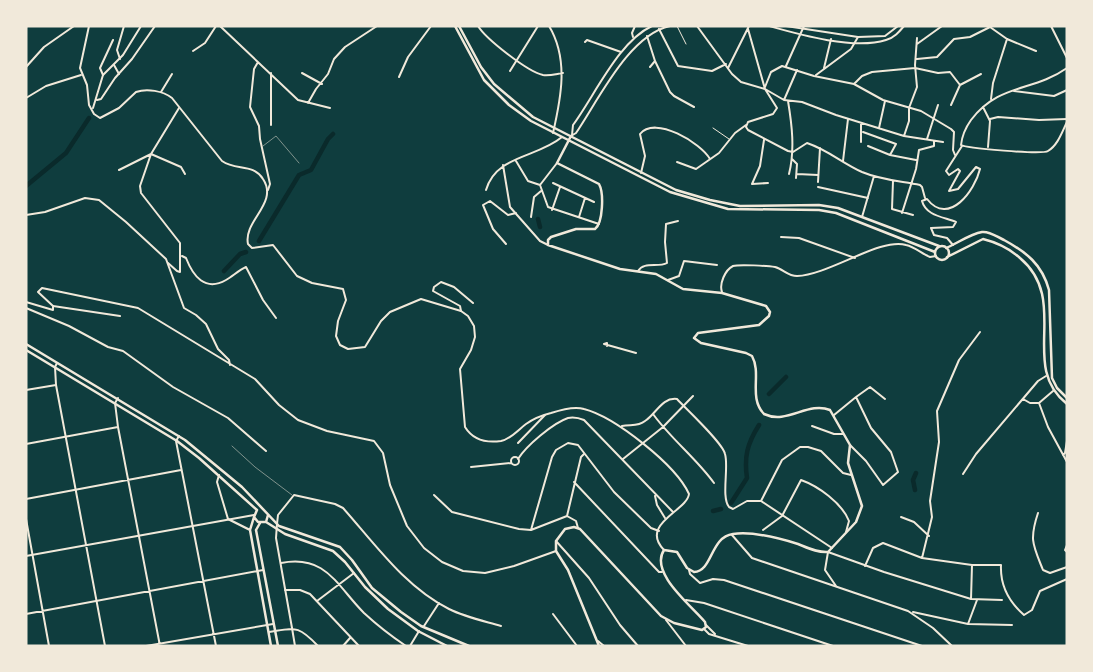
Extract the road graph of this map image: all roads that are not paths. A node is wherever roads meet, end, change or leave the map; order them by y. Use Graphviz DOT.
graph roads {
  1 [pos="74,26"];
  2 [pos="89,26"];
  3 [pos="124,26"];
  4 [pos="141,26"];
  5 [pos="155,26"];
  6 [pos="216,26"];
  7 [pos="220,26"];
  8 [pos="377,26"];
  9 [pos="431,26"];
  10 [pos="455,26"];
  11 [pos="459,26"];
  12 [pos="478,26"];
  13 [pos="538,26"];
  14 [pos="549,26"];
  15 [pos="635,26"];
  16 [pos="652,26"];
  17 [pos="670,26"];
  18 [pos="677,26"];
  19 [pos="697,26"];
  20 [pos="769,26"];
  21 [pos="786,26"];
  22 [pos="898,26"];
  23 [pos="904,26"];
  24 [pos="942,26"];
  25 [pos="1051,26"];
  26 [pos="748,27"];
  27 [pos="803,28"];
  28 [pos="659,29"];
  29 [pos="802,35"];
  30 [pos="647,36"];
  31 [pos="634,37"];
  32 [pos="858,37"];
  33 [pos="917,38"];
  34 [pos="831,39"];
  35 [pos="1007,39"];
  36 [pos="113,40"];
  37 [pos="586,42"];
  38 [pos="856,43"];
  39 [pos="686,44"];
  40 [pos="918,44"];
  41 [pos="193,51"];
  42 [pos="621,52"];
  43 [pos="1036,52"];
  44 [pos="120,58"];
  45 [pos="1067,58"];
  46 [pos="917,59"];
  47 [pos="518,60"];
  48 [pos="655,61"];
  49 [pos="258,62"];
  50 [pos="726,64"];
  51 [pos="113,65"];
  52 [pos="786,66"];
  53 [pos="26,67"];
  54 [pos="650,67"];
  55 [pos="728,68"];
  56 [pos="824,68"];
  57 [pos="915,68"];
  58 [pos="1067,68"];
  59 [pos="510,70"];
  60 [pos="797,70"];
  61 [pos="271,73"];
  62 [pos="302,73"];
  63 [pos="562,73"];
  64 [pos="119,74"];
  65 [pos="172,74"];
  66 [pos="981,74"];
  67 [pos="81,75"];
  68 [pos="103,75"];
  69 [pos="399,76"];
  70 [pos="815,76"];
  71 [pos="322,84"];
  72 [pos="854,84"];
  73 [pos="960,85"];
  74 [pos="765,89"];
  75 [pos="1013,90"];
  76 [pos="1067,90"];
  77 [pos="161,92"];
  78 [pos="26,98"];
  79 [pos="991,99"];
  80 [pos="97,100"];
  81 [pos="784,100"];
  82 [pos="788,101"];
  83 [pos="885,101"];
  84 [pos="308,103"];
  85 [pos="938,105"];
  86 [pos="951,105"];
  87 [pos="694,107"];
  88 [pos="983,107"];
  89 [pos="93,108"];
  90 [pos="179,108"];
  91 [pos="330,108"];
  92 [pos="909,108"];
  93 [pos="933,118"];
  94 [pos="990,118"];
  95 [pos="848,119"];
  96 [pos="1067,121"];
  97 [pos="861,123"];
  98 [pos="271,125"];
  99 [pos="746,125"];
  100 [pos="554,127"];
  101 [pos="713,128"];
  102 [pos="879,128"];
  103 [pos="863,132"];
  104 [pos="553,133"];
  105 [pos="571,136"];
  106 [pos="904,136"];
  107 [pos="562,137"];
  108 [pos="927,139"];
  109 [pos="730,140"];
  110 [pos="764,140"];
  111 [pos="934,140"];
  112 [pos="568,141"];
  113 [pos="861,142"];
  114 [pos="943,142"];
  115 [pos="868,146"];
  116 [pos="962,146"];
  117 [pos="261,147"];
  118 [pos="820,148"];
  119 [pos="988,148"];
  120 [pos="792,152"];
  121 [pos="151,154"];
  122 [pos="890,155"];
  123 [pos="955,155"];
  124 [pos="710,159"];
  125 [pos="792,159"];
  126 [pos="917,160"];
  127 [pos="516,161"];
  128 [pos="677,162"];
  129 [pos="843,162"];
  130 [pos="299,163"];
  131 [pos="557,163"];
  132 [pos="503,166"];
  133 [pos="119,170"];
  134 [pos="641,173"];
  135 [pos="185,174"];
  136 [pos="789,174"];
  137 [pos="818,175"];
  138 [pos="874,176"];
  139 [pos="818,182"];
  140 [pos="893,182"];
  141 [pos="553,183"];
  142 [pos="768,183"];
  143 [pos="911,183"];
  144 [pos="540,185"];
  145 [pos="560,187"];
  146 [pos="818,187"];
  147 [pos="268,190"];
  148 [pos="486,190"];
  149 [pos="541,191"];
  150 [pos="585,198"];
  151 [pos="868,198"];
  152 [pos="925,198"];
  153 [pos="594,202"];
  154 [pos="552,210"];
  155 [pos="516,212"];
  156 [pos="902,212"];
  157 [pos="26,215"];
  158 [pos="913,215"];
  159 [pos="862,216"];
  160 [pos="531,217"];
  161 [pos="578,218"];
  162 [pos="678,221"];
  163 [pos="599,224"];
  164 [pos="781,237"];
  165 [pos="506,244"];
  166 [pos="548,245"];
  167 [pos="952,245"];
  168 [pos="940,246"];
  169 [pos="946,248"];
  170 [pos="935,252"];
  171 [pos="182,256"];
  172 [pos="936,256"];
  173 [pos="947,257"];
  174 [pos="855,258"];
  175 [pos="168,263"];
  176 [pos="717,265"];
  177 [pos="638,271"];
  178 [pos="668,280"];
  179 [pos="722,293"];
  180 [pos="26,302"];
  181 [pos="473,303"];
  182 [pos="53,306"];
  183 [pos="26,308"];
  184 [pos="461,310"];
  185 [pos="120,316"];
  186 [pos="276,318"];
  187 [pos="980,332"];
  188 [pos="26,344"];
  189 [pos="607,346"];
  190 [pos="26,350"];
  191 [pos="636,353"];
  192 [pos="58,362"];
  193 [pos="230,365"];
  194 [pos="55,366"];
  195 [pos="1046,376"];
  196 [pos="1054,383"];
  197 [pos="56,385"];
  198 [pos="1050,385"];
  199 [pos="26,390"];
  200 [pos="1053,391"];
  201 [pos="693,396"];
  202 [pos="856,397"];
  203 [pos="118,398"];
  204 [pos="1067,398"];
  205 [pos="885,399"];
  206 [pos="1024,399"];
  207 [pos="115,403"];
  208 [pos="1039,403"];
  209 [pos="1067,403"];
  210 [pos="683,406"];
  211 [pos="653,414"];
  212 [pos="544,415"];
  213 [pos="834,415"];
  214 [pos="812,426"];
  215 [pos="118,427"];
  216 [pos="621,427"];
  217 [pos="663,427"];
  218 [pos="844,434"];
  219 [pos="179,436"];
  220 [pos="66,437"];
  221 [pos="176,441"];
  222 [pos="1067,442"];
  223 [pos="518,443"];
  224 [pos="642,443"];
  225 [pos="26,444"];
  226 [pos="232,446"];
  227 [pos="850,446"];
  228 [pos="266,451"];
  229 [pos="584,454"];
  230 [pos="1063,455"];
  231 [pos="210,459"];
  232 [pos="518,459"];
  233 [pos="622,460"];
  234 [pos="1067,462"];
  235 [pos="511,463"];
  236 [pos="206,464"];
  237 [pos="471,467"];
  238 [pos="182,470"];
  239 [pos="964,474"];
  240 [pos="219,475"];
  241 [pos="851,475"];
  242 [pos="129,480"];
  243 [pos="1067,481"];
  244 [pos="574,482"];
  245 [pos="714,484"];
  246 [pos="76,490"];
  247 [pos="434,495"];
  248 [pos="656,495"];
  249 [pos="294,496"];
  250 [pos="26,500"];
  251 [pos="761,501"];
  252 [pos="258,510"];
  253 [pos="266,511"];
  254 [pos="673,512"];
  255 [pos="1038,513"];
  256 [pos="268,515"];
  257 [pos="254,516"];
  258 [pos="567,516"];
  259 [pos="782,516"];
  260 [pos="901,517"];
  261 [pos="664,518"];
  262 [pos="26,519"];
  263 [pos="228,519"];
  264 [pos="266,522"];
  265 [pos="260,523"];
  266 [pos="277,524"];
  267 [pos="193,526"];
  268 [pos="1067,527"];
  269 [pos="578,528"];
  270 [pos="276,529"];
  271 [pos="250,530"];
  272 [pos="531,530"];
  273 [pos="763,530"];
  274 [pos="659,531"];
  275 [pos="731,534"];
  276 [pos="845,534"];
  277 [pos="139,535"];
  278 [pos="928,536"];
  279 [pos="556,541"];
  280 [pos="87,545"];
  281 [pos="1067,545"];
  282 [pos="832,548"];
  283 [pos="664,550"];
  284 [pos="556,551"];
  285 [pos="828,552"];
  286 [pos="1067,552"];
  287 [pos="33,555"];
  288 [pos="26,556"];
  289 [pos="922,558"];
  290 [pos="281,563"];
  291 [pos="972,565"];
  292 [pos="865,566"];
  293 [pos="1067,567"];
  294 [pos="263,570"];
  295 [pos="689,570"];
  296 [pos="258,571"];
  297 [pos="662,572"];
  298 [pos="354,573"];
  299 [pos="1067,579"];
  300 [pos="203,581"];
  301 [pos="339,584"];
  302 [pos="836,586"];
  303 [pos="285,590"];
  304 [pos="150,591"];
  305 [pos="971,599"];
  306 [pos="686,600"];
  307 [pos="977,600"];
  308 [pos="1002,600"];
  309 [pos="97,601"];
  310 [pos="317,601"];
  311 [pos="440,604"];
  312 [pos="43,611"];
  313 [pos="912,612"];
  314 [pos="26,614"];
  315 [pos="553,614"];
  316 [pos="666,620"];
  317 [pos="274,624"];
  318 [pos="968,624"];
  319 [pos="267,625"];
  320 [pos="706,625"];
  321 [pos="1012,625"];
  322 [pos="424,626"];
  323 [pos="501,626"];
  324 [pos="292,628"];
  325 [pos="704,629"];
  326 [pos="275,631"];
  327 [pos="418,631"];
  328 [pos="268,632"];
  329 [pos="214,634"];
  330 [pos="715,634"];
  331 [pos="350,638"];
  332 [pos="596,640"];
  333 [pos="160,644"];
  334 [pos="49,646"];
  335 [pos="105,646"];
  336 [pos="146,646"];
  337 [pos="216,646"];
  338 [pos="271,646"];
  339 [pos="278,646"];
  340 [pos="296,646"];
  341 [pos="318,646"];
  342 [pos="343,646"];
  343 [pos="359,646"];
  344 [pos="406,646"];
  345 [pos="410,646"];
  346 [pos="447,646"];
  347 [pos="470,646"];
  348 [pos="577,646"];
  349 [pos="599,646"];
  350 [pos="604,646"];
  351 [pos="638,646"];
  352 [pos="686,646"];
  353 [pos="748,646"];
  354 [pos="833,646"];
  355 [pos="922,646"];
  356 [pos="952,646"];
  1 -- 53 [label="street"];
  2 -- 67 [label="street"];
  3 -- 44 [label="street"];
  4 -- 44 [label="street"];
  5 -- 64 [label="street"];
  6 -- 41 [label="street"];
  7 -- 49 [label="street"];
  8 -- 71 [label="street"];
  9 -- 69 [label="street"];
  10 -- 104 [label="main road"];
  11 -- 100 [label="main road"];
  12 -- 47 [label="street"];
  13 -- 47 [label="street"];
  14 -- 63 [label="street"];
  15 -- 31 [label="street"];
  16 -- 31 [label="street"];
  17 -- 28 [label="street"];
  18 -- 39 [label="street"];
  19 -- 50 [label="street"];
  20 -- 29 [label="street"];
  21 -- 27 [label="street"];
  22 -- 32 [label="street"];
  23 -- 38 [label="street"];
  24 -- 40 [label="street"];
  25 -- 45 [label="street"];
  26 -- 55 [label="street"];
  26 -- 74 [label="street"];
  27 -- 29 [label="street"];
  27 -- 32 [label="street"];
  28 -- 30 [label="street"];
  28 -- 50 [label="street"];
  29 -- 34 [label="street"];
  29 -- 52 [label="street"];
  30 -- 48 [label="street"];
  30 -- 105 [label="street"];
  31 -- 42 [label="street"];
  32 -- 38 [label="street"];
  33 -- 40 [label="street"];
  34 -- 38 [label="street"];
  34 -- 56 [label="street"];
  35 -- 43 [label="street"];
  35 -- 46 [label="street"];
  35 -- 79 [label="street"];
  36 -- 68 [label="street"];
  37 -- 42 [label="street"];
  38 -- 56 [label="street"];
  40 -- 46 [label="street"];
  42 -- 105 [label="street"];
  44 -- 51 [label="street"];
  46 -- 57 [label="street"];
  47 -- 59 [label="street"];
  47 -- 63 [label="street"];
  48 -- 54 [label="street"];
  48 -- 87 [label="street"];
  49 -- 61 [label="street"];
  49 -- 117 [label="street"];
  50 -- 55 [label="street"];
  51 -- 64 [label="street"];
  51 -- 68 [label="street"];
  52 -- 60 [label="street"];
  52 -- 74 [label="street"];
  55 -- 74 [label="street"];
  56 -- 70 [label="street"];
  57 -- 72 [label="street"];
  57 -- 73 [label="street"];
  57 -- 92 [label="street"];
  58 -- 75 [label="street"];
  60 -- 70 [label="street"];
  60 -- 81 [label="street"];
  61 -- 84 [label="street"];
  61 -- 98 [label="street"];
  62 -- 71 [label="street"];
  63 -- 100 [label="street"];
  64 -- 80 [label="street"];
  65 -- 77 [label="street"];
  66 -- 73 [label="street"];
  67 -- 78 [label="street"];
  67 -- 89 [label="street"];
  68 -- 80 [label="street"];
  70 -- 72 [label="street"];
  71 -- 84 [label="street"];
  72 -- 83 [label="street"];
  73 -- 86 [label="street"];
  74 -- 81 [label="street"];
  74 -- 99 [label="street"];
  75 -- 76 [label="street"];
  75 -- 79 [label="street"];
  77 -- 89 [label="street"];
  77 -- 90 [label="street"];
  79 -- 88 [label="street"];
  80 -- 89 [label="street"];
  81 -- 82 [label="street"];
  82 -- 95 [label="street"];
  82 -- 120 [label="street"];
  83 -- 92 [label="street"];
  83 -- 102 [label="street"];
  84 -- 91 [label="street"];
  85 -- 93 [label="street"];
  88 -- 94 [label="street"];
  88 -- 116 [label="street"];
  90 -- 121 [label="street"];
  90 -- 147 [label="street"];
  92 -- 93 [label="street"];
  92 -- 106 [label="street"];
  93 -- 108 [label="street"];
  93 -- 123 [label="street"];
  94 -- 96 [label="street"];
  94 -- 119 [label="street"];
  95 -- 97 [label="street"];
  95 -- 129 [label="street"];
  96 -- 119 [label="street"];
  97 -- 102 [label="street"];
  97 -- 103 [label="street"];
  99 -- 109 [label="street"];
  99 -- 110 [label="street"];
  100 -- 104 [label="street"];
  100 -- 105 [label="main road"];
  101 -- 109 [label="street"];
  102 -- 106 [label="street"];
  103 -- 113 [label="street"];
  103 -- 122 [label="street"];
  104 -- 107 [label="main road"];
  105 -- 112 [label="main road"];
  105 -- 134 [label="main road"];
  106 -- 108 [label="street"];
  107 -- 112 [label="main road"];
  107 -- 127 [label="street"];
  108 -- 111 [label="street"];
  109 -- 124 [label="street"];
  110 -- 120 [label="street"];
  110 -- 142 [label="street"];
  111 -- 114 [label="street"];
  111 -- 126 [label="street"];
  112 -- 131 [label="main road"];
  112 -- 170 [label="main road"];
  115 -- 122 [label="street"];
  116 -- 119 [label="street"];
  116 -- 123 [label="street"];
  117 -- 130 [label="lane"];
  117 -- 147 [label="street"];
  118 -- 120 [label="street"];
  118 -- 129 [label="street"];
  118 -- 137 [label="street"];
  120 -- 125 [label="street"];
  121 -- 133 [label="street"];
  121 -- 135 [label="street"];
  121 -- 171 [label="street"];
  122 -- 126 [label="street"];
  123 -- 152 [label="street"];
  124 -- 128 [label="street"];
  124 -- 134 [label="street"];
  125 -- 136 [label="street"];
  125 -- 137 [label="street"];
  126 -- 143 [label="street"];
  127 -- 132 [label="street"];
  127 -- 144 [label="street"];
  129 -- 138 [label="street"];
  131 -- 144 [label="street"];
  131 -- 163 [label="main road"];
  132 -- 148 [label="street"];
  132 -- 155 [label="street"];
  134 -- 159 [label="main road"];
  137 -- 139 [label="street"];
  138 -- 140 [label="street"];
  138 -- 151 [label="street"];
  140 -- 143 [label="street"];
  140 -- 156 [label="street"];
  141 -- 145 [label="street"];
  143 -- 152 [label="street"];
  143 -- 156 [label="street"];
  144 -- 149 [label="street"];
  145 -- 150 [label="street"];
  145 -- 154 [label="street"];
  146 -- 151 [label="street"];
  147 -- 184 [label="street"];
  149 -- 154 [label="street"];
  149 -- 160 [label="street"];
  150 -- 153 [label="street"];
  150 -- 161 [label="street"];
  151 -- 159 [label="street"];
  152 -- 167 [label="street"];
  154 -- 161 [label="street"];
  155 -- 165 [label="street"];
  155 -- 166 [label="street"];
  156 -- 158 [label="street"];
  157 -- 175 [label="street"];
  159 -- 168 [label="main road"];
  161 -- 163 [label="street"];
  162 -- 177 [label="street"];
  163 -- 166 [label="main road"];
  164 -- 174 [label="street"];
  166 -- 177 [label="main road"];
  167 -- 169 [label="main road"];
  167 -- 196 [label="main road"];
  168 -- 169 [label="main road"];
  168 -- 170 [label="main road"];
  169 -- 173 [label="main road"];
  170 -- 172 [label="main road"];
  171 -- 175 [label="street"];
  171 -- 186 [label="street"];
  172 -- 173 [label="main road"];
  172 -- 174 [label="street"];
  173 -- 195 [label="main road"];
  174 -- 179 [label="street"];
  175 -- 193 [label="street"];
  176 -- 178 [label="street"];
  177 -- 178 [label="main road"];
  178 -- 179 [label="main road"];
  179 -- 213 [label="main road"];
  180 -- 182 [label="street"];
  181 -- 184 [label="street"];
  182 -- 185 [label="street"];
  182 -- 193 [label="street"];
  183 -- 228 [label="street"];
  184 -- 212 [label="street"];
  187 -- 278 [label="street"];
  188 -- 192 [label="main road"];
  189 -- 191 [label="street"];
  190 -- 194 [label="main road"];
  192 -- 194 [label="street"];
  192 -- 203 [label="main road"];
  193 -- 284 [label="street"];
  194 -- 197 [label="street"];
  194 -- 207 [label="main road"];
  195 -- 198 [label="main road"];
  195 -- 206 [label="street"];
  196 -- 198 [label="main road"];
  196 -- 204 [label="main road"];
  197 -- 199 [label="street"];
  197 -- 220 [label="street"];
  198 -- 200 [label="main road"];
  200 -- 208 [label="street"];
  200 -- 209 [label="main road"];
  201 -- 210 [label="street"];
  202 -- 205 [label="street"];
  202 -- 213 [label="street"];
  202 -- 227 [label="street"];
  203 -- 207 [label="street"];
  203 -- 219 [label="main road"];
  206 -- 208 [label="street"];
  206 -- 239 [label="street"];
  207 -- 215 [label="street"];
  207 -- 221 [label="main road"];
  208 -- 230 [label="street"];
  210 -- 211 [label="street"];
  210 -- 217 [label="street"];
  210 -- 251 [label="street"];
  211 -- 216 [label="street"];
  211 -- 217 [label="street"];
  212 -- 216 [label="street"];
  212 -- 223 [label="street"];
  213 -- 218 [label="main road"];
  214 -- 218 [label="street"];
  215 -- 220 [label="street"];
  215 -- 242 [label="street"];
  216 -- 224 [label="street"];
  217 -- 224 [label="street"];
  217 -- 245 [label="street"];
  218 -- 227 [label="main road"];
  219 -- 221 [label="street"];
  219 -- 231 [label="main road"];
  220 -- 225 [label="street"];
  220 -- 246 [label="street"];
  221 -- 236 [label="main road"];
  221 -- 238 [label="street"];
  222 -- 230 [label="street"];
  224 -- 233 [label="street"];
  224 -- 254 [label="street"];
  226 -- 249 [label="lane"];
  227 -- 241 [label="main road"];
  229 -- 244 [label="street"];
  229 -- 272 [label="street"];
  229 -- 274 [label="street"];
  230 -- 234 [label="street"];
  231 -- 236 [label="main road"];
  231 -- 253 [label="main road"];
  232 -- 233 [label="street"];
  232 -- 235 [label="street"];
  232 -- 235 [label="street"];
  233 -- 248 [label="street"];
  235 -- 237 [label="street"];
  236 -- 240 [label="main road"];
  238 -- 242 [label="street"];
  238 -- 267 [label="street"];
  240 -- 252 [label="main road"];
  240 -- 263 [label="street"];
  241 -- 251 [label="street"];
  241 -- 276 [label="main road"];
  242 -- 246 [label="street"];
  242 -- 277 [label="street"];
  243 -- 268 [label="street"];
  244 -- 258 [label="street"];
  244 -- 297 [label="street"];
  246 -- 250 [label="street"];
  246 -- 280 [label="street"];
  247 -- 272 [label="street"];
  248 -- 254 [label="street"];
  248 -- 261 [label="street"];
  249 -- 266 [label="street"];
  249 -- 311 [label="street"];
  251 -- 259 [label="street"];
  252 -- 253 [label="main road"];
  252 -- 257 [label="main road"];
  253 -- 256 [label="main road"];
  254 -- 261 [label="street"];
  255 -- 293 [label="street"];
  256 -- 264 [label="main road"];
  256 -- 266 [label="main road"];
  257 -- 263 [label="street"];
  257 -- 265 [label="main road"];
  257 -- 271 [label="main road"];
  258 -- 269 [label="street"];
  258 -- 272 [label="street"];
  259 -- 273 [label="street"];
  259 -- 276 [label="street"];
  259 -- 282 [label="street"];
  260 -- 278 [label="street"];
  261 -- 274 [label="street"];
  262 -- 287 [label="street"];
  263 -- 267 [label="street"];
  263 -- 271 [label="main road"];
  264 -- 265 [label="main road"];
  264 -- 270 [label="main road"];
  265 -- 294 [label="main road"];
  266 -- 270 [label="street"];
  266 -- 322 [label="main road"];
  267 -- 277 [label="street"];
  267 -- 300 [label="street"];
  269 -- 279 [label="main road"];
  269 -- 316 [label="main road"];
  270 -- 290 [label="street"];
  270 -- 298 [label="main road"];
  271 -- 296 [label="main road"];
  274 -- 283 [label="street"];
  275 -- 285 [label="main road"];
  275 -- 295 [label="main road"];
  275 -- 302 [label="street"];
  276 -- 282 [label="main road"];
  277 -- 280 [label="street"];
  277 -- 304 [label="street"];
  278 -- 289 [label="street"];
  279 -- 284 [label="main road"];
  279 -- 351 [label="street"];
  280 -- 287 [label="street"];
  280 -- 309 [label="street"];
  281 -- 286 [label="street"];
  282 -- 285 [label="main road"];
  283 -- 295 [label="main road"];
  283 -- 297 [label="main road"];
  284 -- 332 [label="main road"];
  285 -- 292 [label="street"];
  285 -- 302 [label="street"];
  287 -- 288 [label="street"];
  287 -- 312 [label="street"];
  289 -- 291 [label="street"];
  289 -- 292 [label="street"];
  290 -- 301 [label="street"];
  290 -- 303 [label="street"];
  291 -- 299 [label="street"];
  291 -- 305 [label="street"];
  292 -- 305 [label="street"];
  294 -- 296 [label="street"];
  294 -- 317 [label="main road"];
  295 -- 355 [label="street"];
  296 -- 300 [label="street"];
  296 -- 319 [label="main road"];
  297 -- 306 [label="main road"];
  298 -- 301 [label="street"];
  298 -- 327 [label="main road"];
  300 -- 304 [label="street"];
  300 -- 329 [label="street"];
  301 -- 310 [label="street"];
  301 -- 344 [label="street"];
  302 -- 313 [label="street"];
  303 -- 310 [label="street"];
  303 -- 324 [label="street"];
  304 -- 309 [label="street"];
  304 -- 333 [label="street"];
  305 -- 307 [label="street"];
  306 -- 320 [label="main road"];
  306 -- 354 [label="street"];
  307 -- 308 [label="street"];
  307 -- 318 [label="street"];
  309 -- 312 [label="street"];
  309 -- 335 [label="street"];
  310 -- 331 [label="street"];
  311 -- 322 [label="street"];
  311 -- 323 [label="street"];
  312 -- 314 [label="street"];
  312 -- 334 [label="street"];
  313 -- 318 [label="street"];
  313 -- 356 [label="street"];
  315 -- 348 [label="street"];
  316 -- 325 [label="main road"];
  316 -- 352 [label="street"];
  317 -- 319 [label="street"];
  317 -- 326 [label="main road"];
  318 -- 321 [label="street"];
  319 -- 328 [label="main road"];
  319 -- 329 [label="street"];
  320 -- 325 [label="main road"];
  320 -- 330 [label="street"];
  322 -- 327 [label="main road"];
  322 -- 347 [label="main road"];
  324 -- 326 [label="street"];
  324 -- 340 [label="street"];
  324 -- 341 [label="street"];
  325 -- 330 [label="street"];
  326 -- 328 [label="street"];
  326 -- 339 [label="main road"];
  327 -- 345 [label="street"];
  327 -- 346 [label="main road"];
  328 -- 338 [label="main road"];
  329 -- 333 [label="street"];
  329 -- 337 [label="street"];
  330 -- 353 [label="street"];
  331 -- 342 [label="street"];
  331 -- 343 [label="street"];
  332 -- 349 [label="main road"];
  332 -- 350 [label="street"];
  333 -- 336 [label="street"];
}
